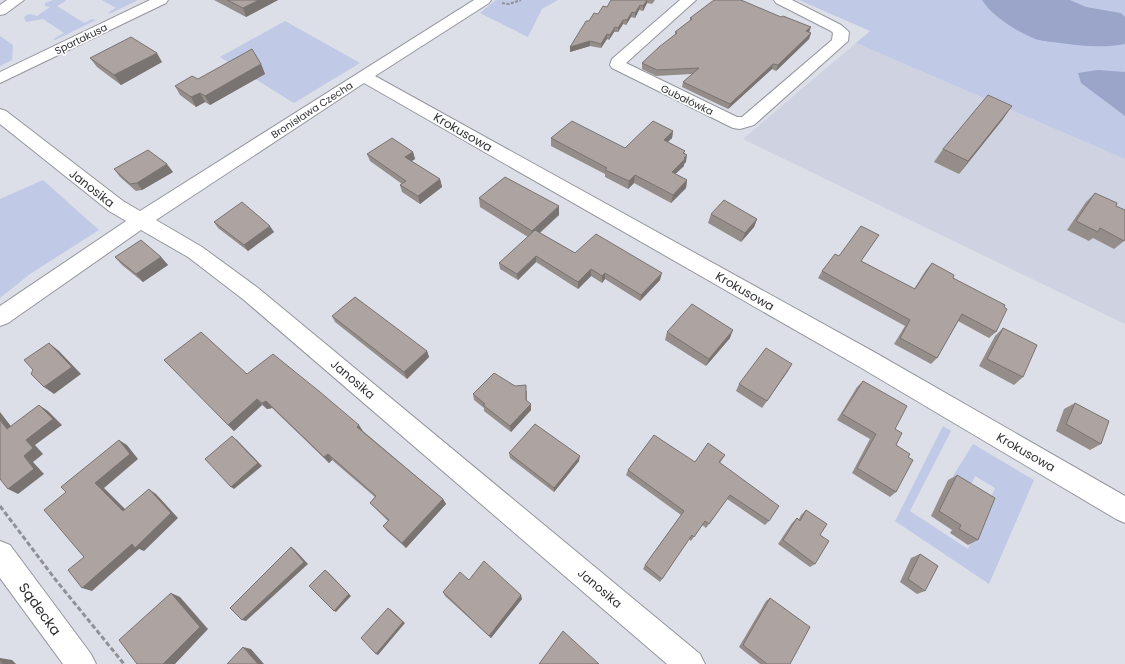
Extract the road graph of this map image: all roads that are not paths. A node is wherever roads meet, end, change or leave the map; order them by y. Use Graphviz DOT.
graph roads {
  1 [pos="17,0"];
  2 [pos="161,0"];
  3 [pos="484,0"];
  4 [pos="689,0"];
  5 [pos="781,0"];
  6 [pos="0,11"];
  7 [pos="364,76"];
  8 [pos="0,78"];
  9 [pos="0,115"];
  10 [pos="140,221"];
  11 [pos="0,317"];
  12 [pos="1125,510"];
  13 [pos="0,555"];
  14 [pos="81,664"];
  15 [pos="690,664"];
  1 -- 6 [label="street"];
  2 -- 8 [label="street, Spartakusa"];
  3 -- 7 [label="street, Bronisława Czecha"];
  4 -- 5 [label="street, Gubałówka"];
  7 -- 10 [label="street, Bronisława Czecha"];
  7 -- 12 [label="street, Krokusowa"];
  9 -- 10 [label="street, Janosika"];
  10 -- 11 [label="street, Bronisława Czecha"];
  10 -- 15 [label="street, Janosika"];
  13 -- 14 [label="street, Sądecka"];
}
